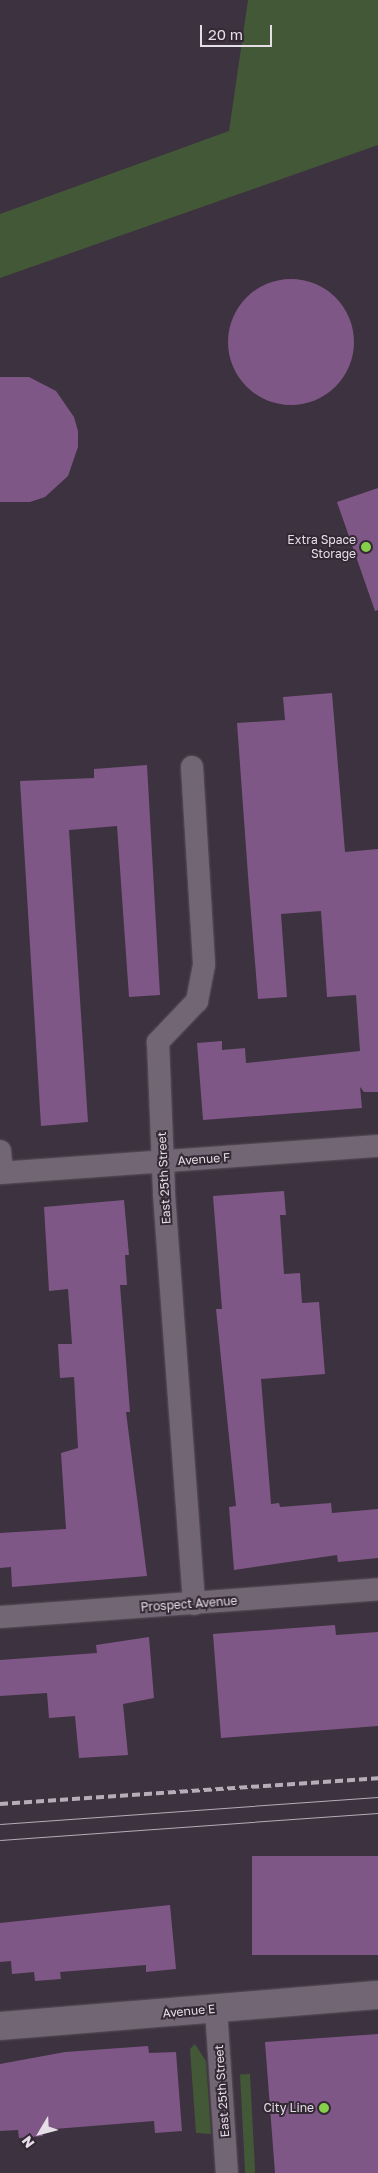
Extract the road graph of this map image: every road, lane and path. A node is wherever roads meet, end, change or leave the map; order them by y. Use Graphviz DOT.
graph roads {
  1 [pos="192,767"];
  2 [pos="378,1146"];
  3 [pos="0,1150"];
  4 [pos="163,1162"];
  5 [pos="1,1173"];
  6 [pos="378,1588"];
  7 [pos="194,1604"];
  8 [pos="0,1617"];
  9 [pos="378,1995"];
  10 [pos="216,2008"];
  11 [pos="0,2026"];
  12 [pos="227,2173"];
  1 -- 4 [label="street, East 25th Street"];
  2 -- 4 [label="street, Avenue F"];
  3 -- 5 [label="street"];
  4 -- 5 [label="street, Avenue F"];
  4 -- 7 [label="street, East 25th Street"];
  6 -- 7 [label="street, Prospect Avenue"];
  7 -- 8 [label="street, Prospect Avenue"];
  9 -- 10 [label="main road, Avenue E"];
  10 -- 11 [label="main road, Avenue E"];
  10 -- 12 [label="street, East 25th Street"];
}
